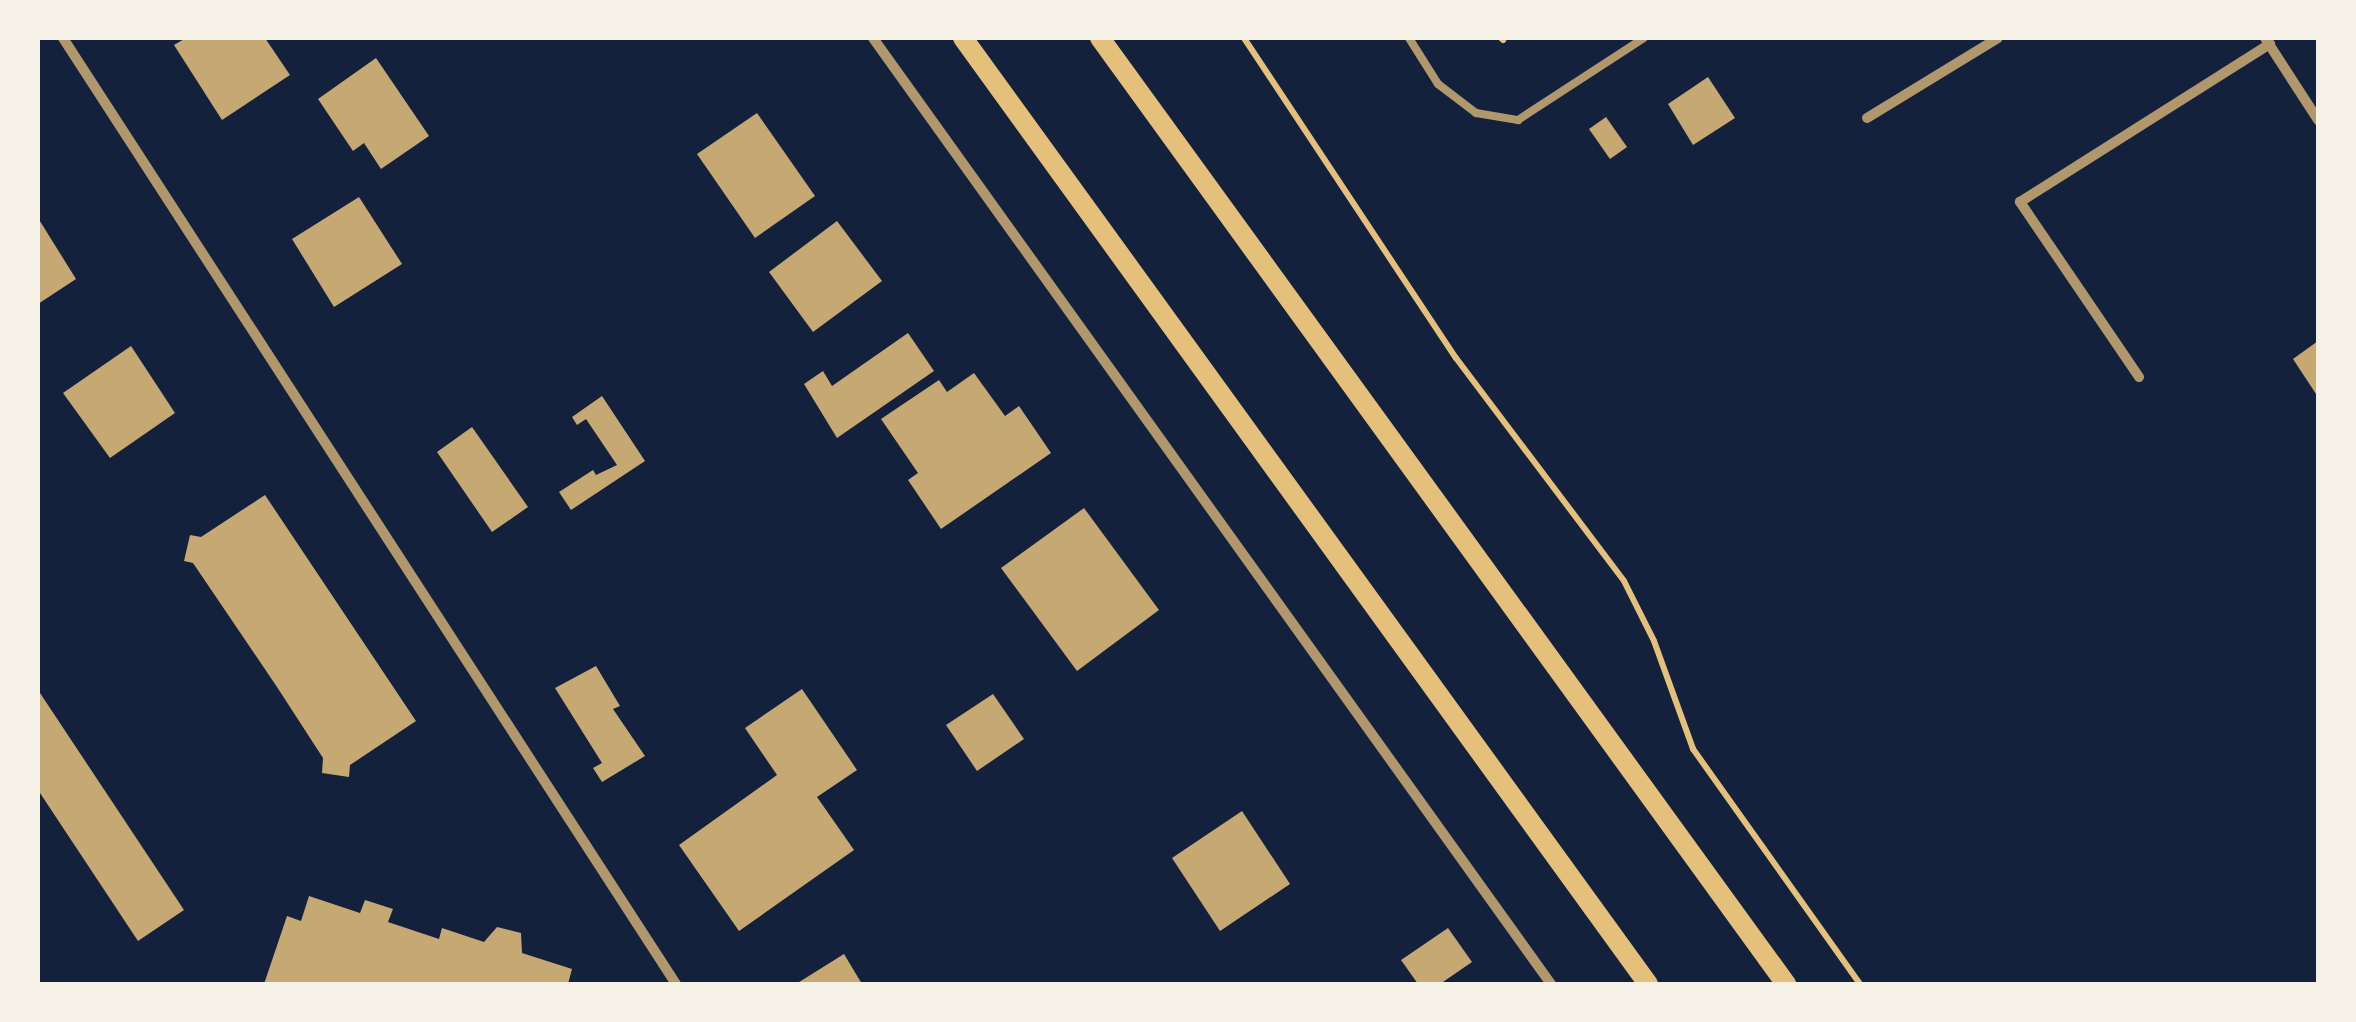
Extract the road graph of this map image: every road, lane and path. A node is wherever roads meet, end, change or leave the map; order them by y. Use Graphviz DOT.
graph roads {
  1 [pos="63,38"];
  2 [pos="874,38"];
  3 [pos="963,38"];
  4 [pos="1100,38"];
  5 [pos="1244,38"];
  6 [pos="1409,38"];
  7 [pos="1644,38"];
  8 [pos="1998,38"];
  9 [pos="2268,41"];
  10 [pos="1867,118"];
  11 [pos="2318,120"];
  12 [pos="2139,377"];
  13 [pos="676,984"];
  14 [pos="1551,984"];
  15 [pos="1648,984"];
  16 [pos="1786,984"];
  17 [pos="1860,984"];
  1 -- 13 [label="street"];
  2 -- 14 [label="street"];
  3 -- 15 [label="main road"];
  4 -- 16 [label="main road"];
  5 -- 17 [label="path"];
  6 -- 7 [label="lane"];
  8 -- 10 [label="street"];
  9 -- 11 [label="street"];
  9 -- 12 [label="street"];
}
